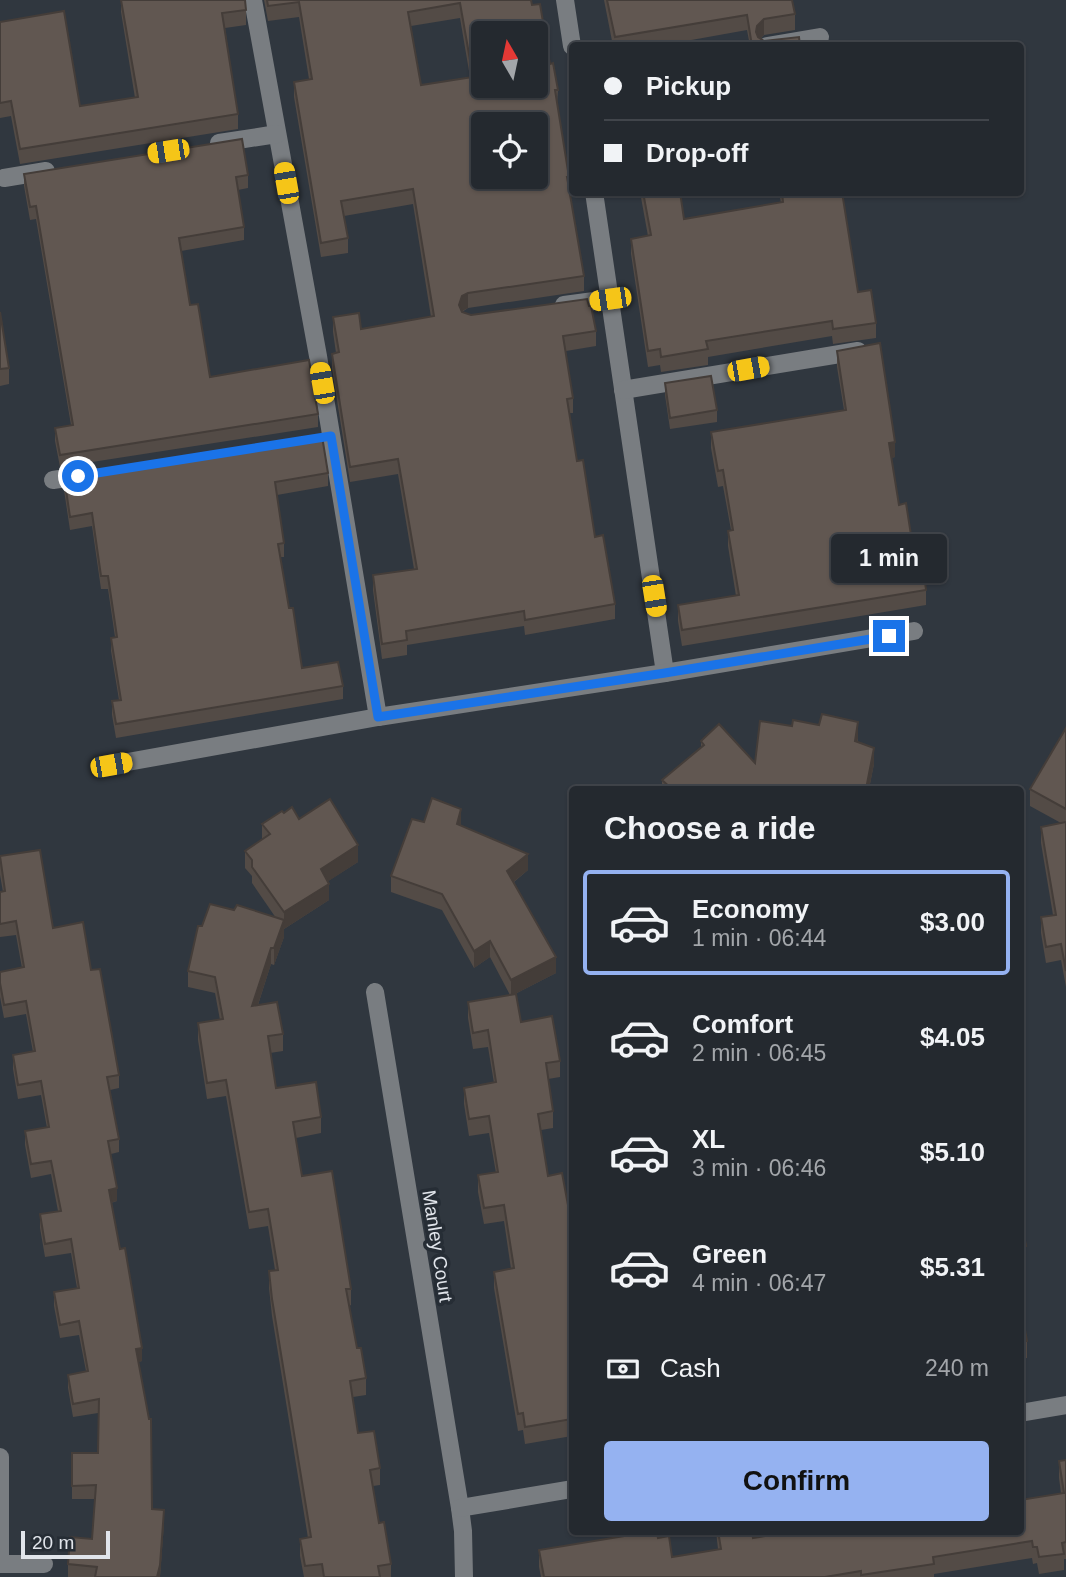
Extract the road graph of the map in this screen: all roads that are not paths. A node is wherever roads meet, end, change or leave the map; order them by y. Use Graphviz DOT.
graph roads {
  1 [pos="253,0"];
  2 [pos="565,0"];
  3 [pos="820,37"];
  4 [pos="571,42"];
  5 [pos="791,42"];
  6 [pos="277,134"];
  7 [pos="195,147"];
  8 [pos="58,169"];
  9 [pos="4,178"];
  10 [pos="595,196"];
  11 [pos="610,299"];
  12 [pos="546,308"];
  13 [pos="874,349"];
  14 [pos="623,390"];
  15 [pos="106,472"];
  16 [pos="53,480"];
  17 [pos="914,631"];
  18 [pos="665,673"];
  19 [pos="378,717"];
  20 [pos="111,765"];
  21 [pos="375,992"];
  22 [pos="1066,1405"];
  23 [pos="1024,1412"];
  24 [pos="0,1457"];
  25 [pos="569,1490"];
  26 [pos="460,1508"];
  27 [pos="0,1562"];
  28 [pos="44,1564"];
  29 [pos="464,1577"];
  1 -- 6 [label="street"];
  2 -- 4 [label="street"];
  3 -- 5 [label="street"];
  6 -- 7 [label="street"];
  6 -- 19 [label="street"];
  8 -- 9 [label="street"];
  10 -- 11 [label="street"];
  11 -- 12 [label="street"];
  11 -- 14 [label="street"];
  13 -- 14 [label="street"];
  14 -- 18 [label="street"];
  15 -- 16 [label="street"];
  17 -- 18 [label="street"];
  18 -- 19 [label="street"];
  19 -- 20 [label="street"];
  21 -- 26 [label="street, Manley Court"];
  22 -- 23 [label="street"];
  24 -- 27 [label="street"];
  25 -- 26 [label="street"];
  26 -- 29 [label="street, Manley Court"];
  27 -- 28 [label="street"];
}
